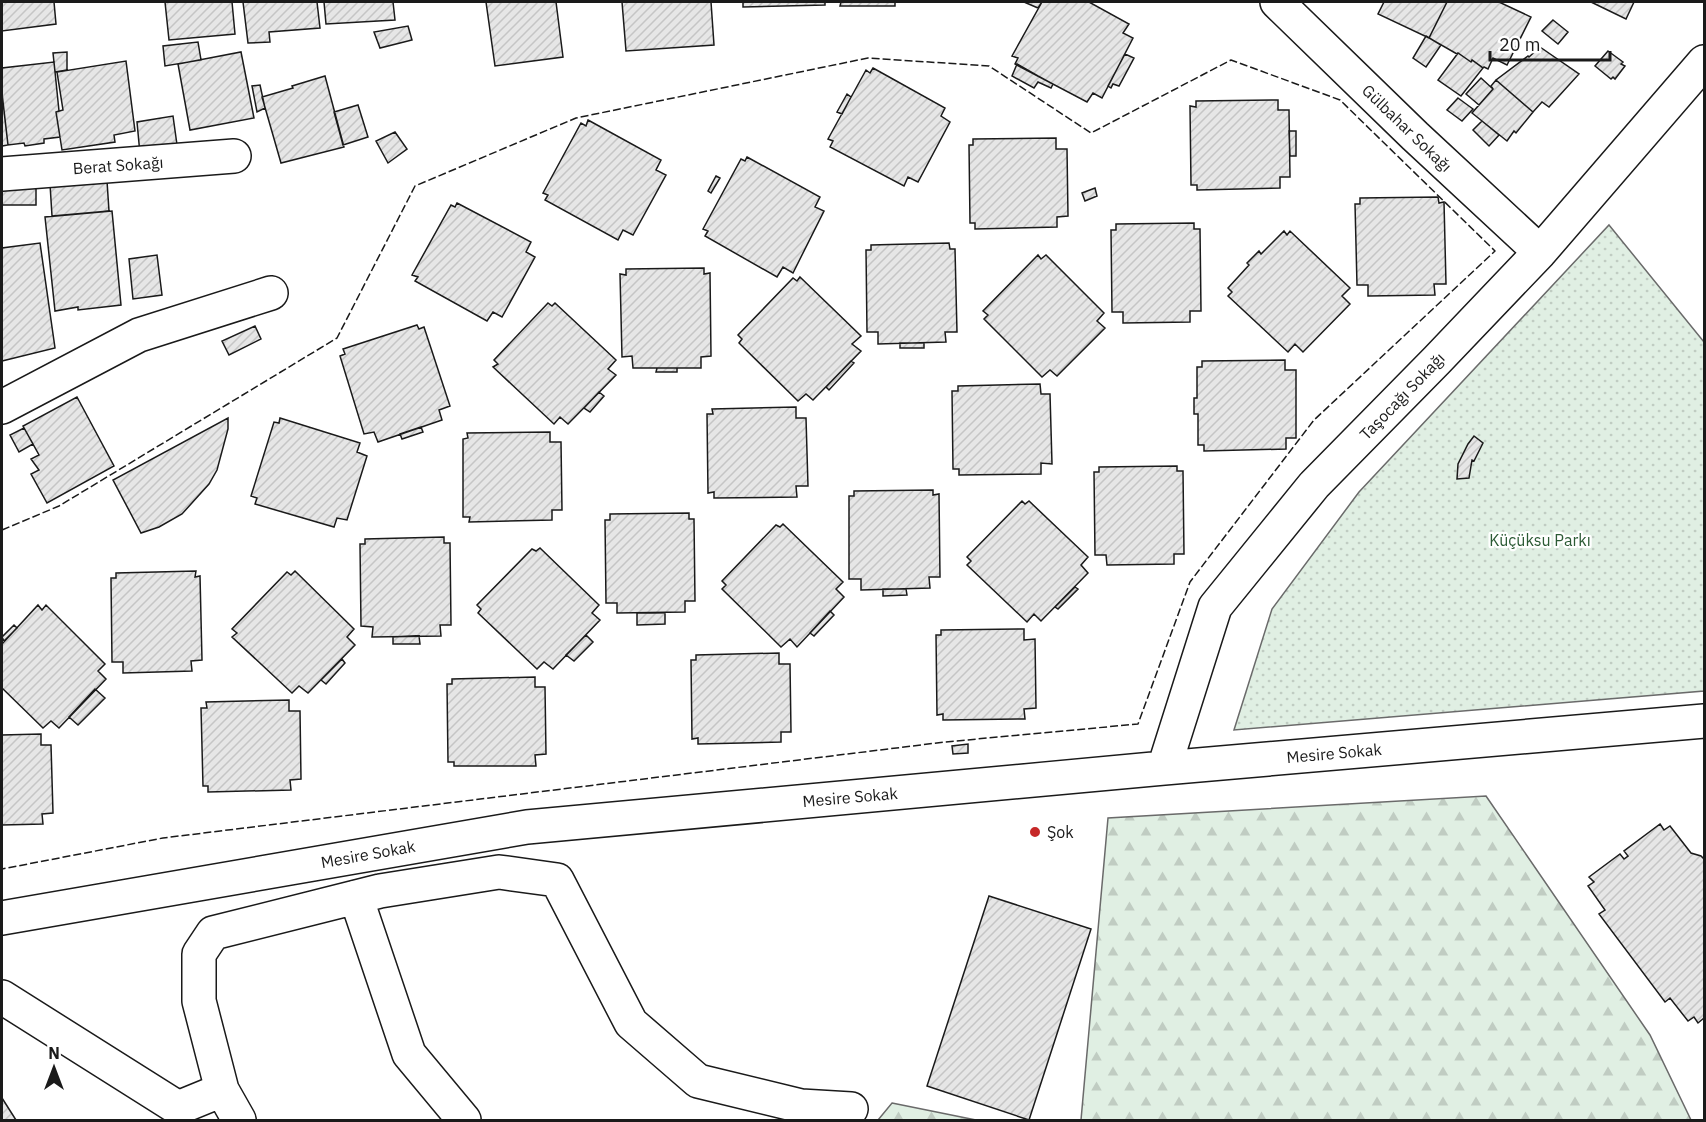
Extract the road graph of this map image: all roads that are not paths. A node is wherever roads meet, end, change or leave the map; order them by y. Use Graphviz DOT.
graph roads {
  1 [pos="1277,2"];
  2 [pos="1704,62"];
  3 [pos="234,156"];
  4 [pos="2,174"];
  5 [pos="1539,252"];
  6 [pos="271,293"];
  7 [pos="2,406"];
  8 [pos="1704,721"];
  9 [pos="1164,768"];
  10 [pos="356,897"];
  11 [pos="2,918"];
  12 [pos="2,997"];
  13 [pos="222,1090"];
  14 [pos="852,1108"];
  15 [pos="239,1120"];
  16 [pos="464,1120"];
  1 -- 5 [label="street, Gülbahar Sokağı"];
  2 -- 5 [label="street, Taşocağı Sokağı"];
  3 -- 4 [label="street, Berat Sokağı"];
  5 -- 9 [label="street, Taşocağı Sokağı"];
  6 -- 7 [label="street"];
  8 -- 9 [label="street, Mesire Sokak"];
  9 -- 11 [label="street, Mesire Sokak"];
  10 -- 13 [label="street"];
  10 -- 14 [label="street"];
  10 -- 16 [label="street"];
  12 -- 13 [label="street"];
  13 -- 15 [label="street"];
}
